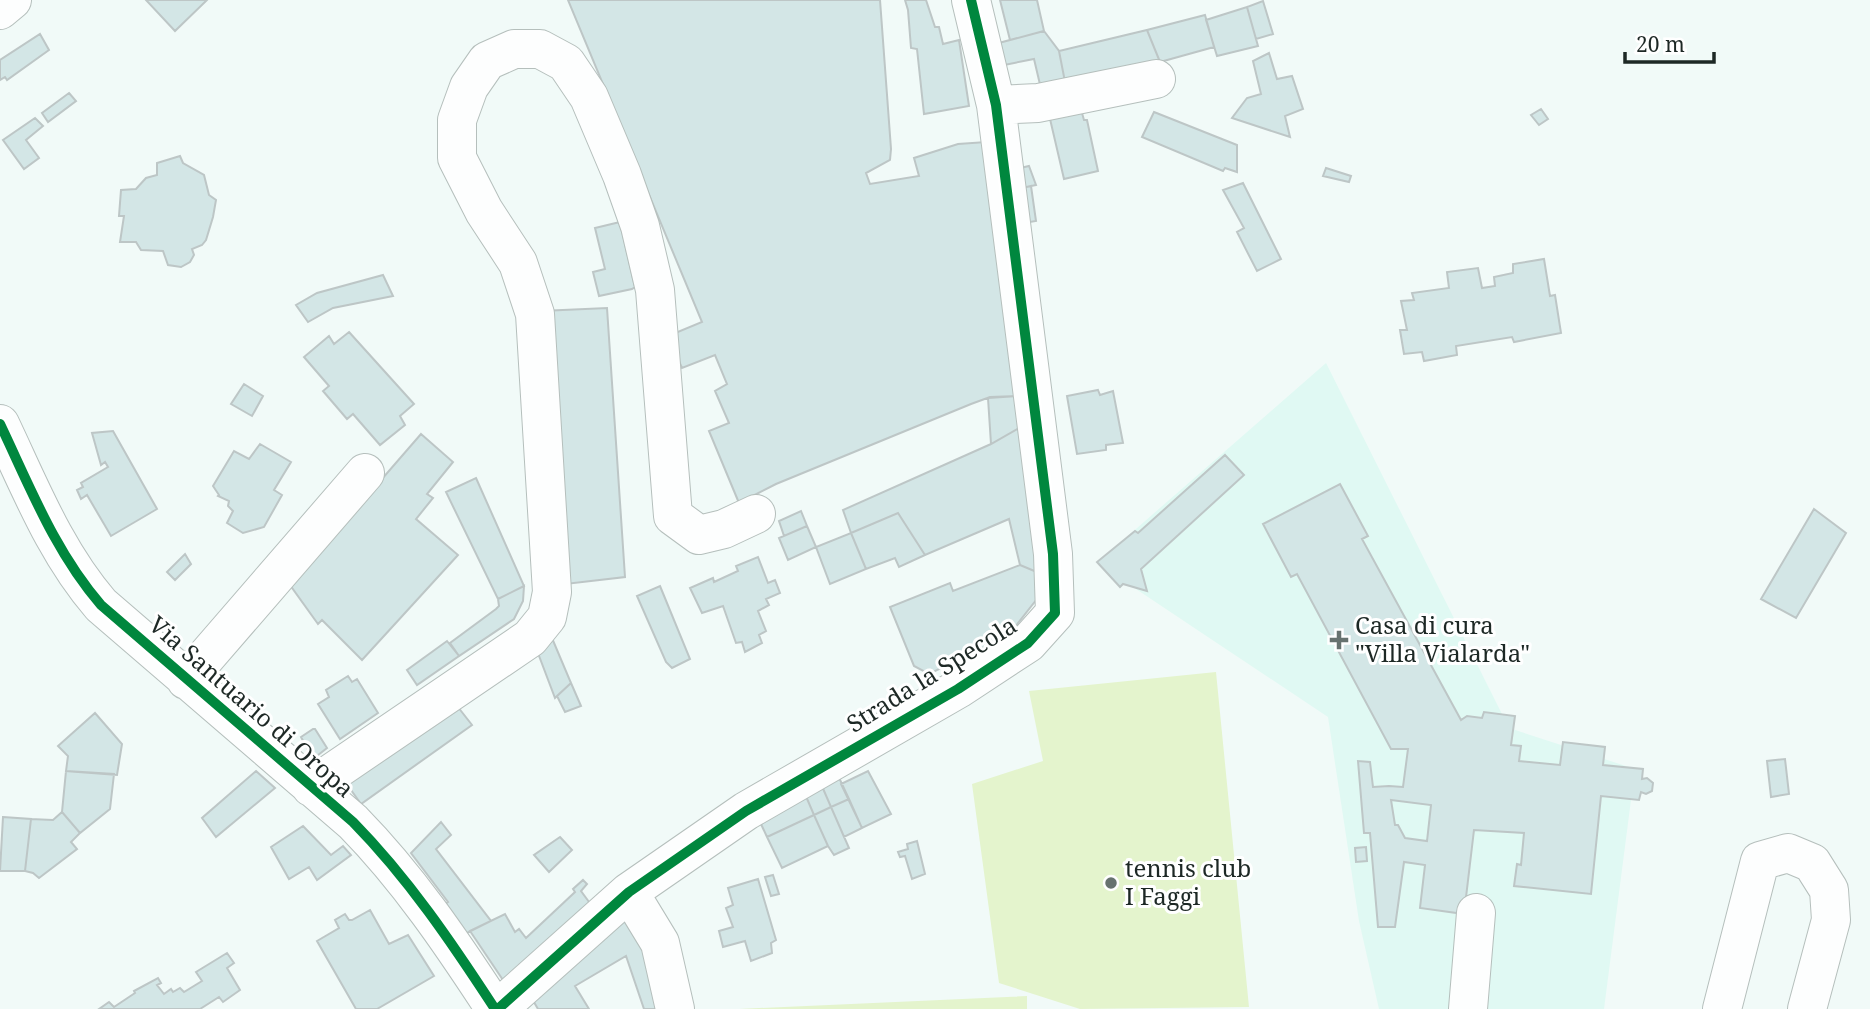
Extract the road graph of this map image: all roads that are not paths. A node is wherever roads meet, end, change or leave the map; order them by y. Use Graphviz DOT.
graph roads {
  1 [pos="12,0"];
  2 [pos="971,0"];
  3 [pos="0,10"];
  4 [pos="1156,79"];
  5 [pos="996,106"];
  6 [pos="0,424"];
  7 [pos="365,472"];
  8 [pos="756,514"];
  9 [pos="186,680"];
  10 [pos="311,787"];
  11 [pos="629,892"];
  12 [pos="1476,913"];
  13 [pos="496,1009"];
  14 [pos="675,1009"];
  15 [pos="1468,1009"];
  16 [pos="1723,1009"];
  17 [pos="1807,1009"];
  1 -- 3 [label="street"];
  2 -- 5 [label="street, Strada la Specola"];
  4 -- 5 [label="street"];
  5 -- 11 [label="street, Strada la Specola"];
  6 -- 9 [label="street, Via Santuario di Oropa"];
  7 -- 9 [label="street"];
  8 -- 10 [label="street"];
  9 -- 10 [label="street, Via Santuario di Oropa"];
  10 -- 13 [label="street, Via Santuario di Oropa"];
  11 -- 13 [label="street, Strada la Specola"];
  11 -- 14 [label="street"];
  12 -- 15 [label="street"];
  16 -- 17 [label="street"];
}
